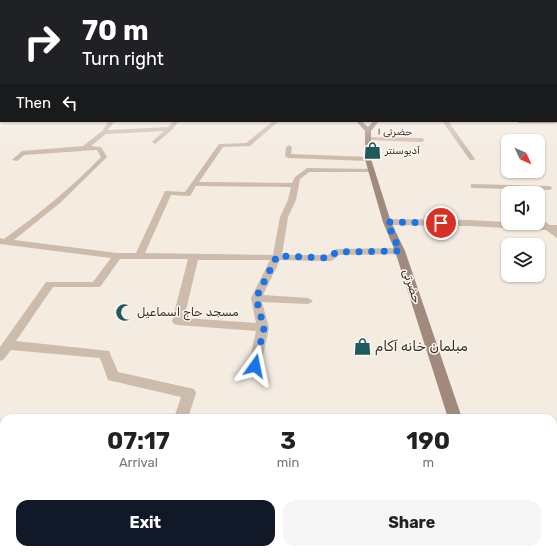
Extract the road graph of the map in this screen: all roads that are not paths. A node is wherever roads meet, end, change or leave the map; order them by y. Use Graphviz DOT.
graph roads {
  1 [pos="111,122"];
  2 [pos="175,122"];
  3 [pos="275,122"];
  4 [pos="360,122"];
  5 [pos="375,122"];
  6 [pos="445,122"];
  7 [pos="170,129"];
  8 [pos="104,132"];
  9 [pos="368,135"];
  10 [pos="422,140"];
  11 [pos="155,142"];
  12 [pos="289,146"];
  13 [pos="85,148"];
  14 [pos="368,159"];
  15 [pos="472,159"];
  16 [pos="15,160"];
  17 [pos="371,170"];
  18 [pos="195,184"];
  19 [pos="295,185"];
  20 [pos="474,186"];
  21 [pos="545,188"];
  22 [pos="549,188"];
  23 [pos="501,189"];
  24 [pos="387,222"];
  25 [pos="553,228"];
  26 [pos="557,235"];
  27 [pos="3,241"];
  28 [pos="400,251"];
  29 [pos="117,256"];
  30 [pos="139,256"];
  31 [pos="194,256"];
  32 [pos="277,256"];
  33 [pos="256,298"];
  34 [pos="308,301"];
  35 [pos="264,328"];
  36 [pos="9,345"];
  37 [pos="0,356"];
  38 [pos="255,366"];
  39 [pos="182,414"];
  40 [pos="454,414"];
  1 -- 8 [label="street"];
  2 -- 7 [label="street"];
  3 -- 18 [label="street"];
  4 -- 9 [label="main road"];
  5 -- 9 [label="main road"];
  6 -- 15 [label="street"];
  7 -- 8 [label="street"];
  7 -- 11 [label="street"];
  8 -- 13 [label="street"];
  9 -- 10 [label="street, حضرتی ۱"];
  9 -- 14 [label="main road, حضرتی"];
  12 -- 14 [label="street"];
  13 -- 16 [label="street"];
  13 -- 27 [label="street"];
  14 -- 17 [label="main road, حضرتی"];
  17 -- 19 [label="street"];
  17 -- 24 [label="main road, حضرتی"];
  18 -- 19 [label="street"];
  18 -- 30 [label="street"];
  19 -- 32 [label="street"];
  20 -- 23 [label="street"];
  21 -- 22 [label="street"];
  24 -- 25 [label="street"];
  24 -- 28 [label="main road, حضرتی"];
  25 -- 26 [label="street"];
  27 -- 29 [label="street"];
  28 -- 32 [label="street"];
  28 -- 40 [label="main road, حضرتی"];
  29 -- 30 [label="street"];
  29 -- 36 [label="street"];
  30 -- 31 [label="street"];
  31 -- 32 [label="street"];
  31 -- 35 [label="street"];
  32 -- 33 [label="street"];
  33 -- 34 [label="street"];
  33 -- 35 [label="street"];
  35 -- 38 [label="street"];
  36 -- 37 [label="street"];
  36 -- 39 [label="street"];
}
